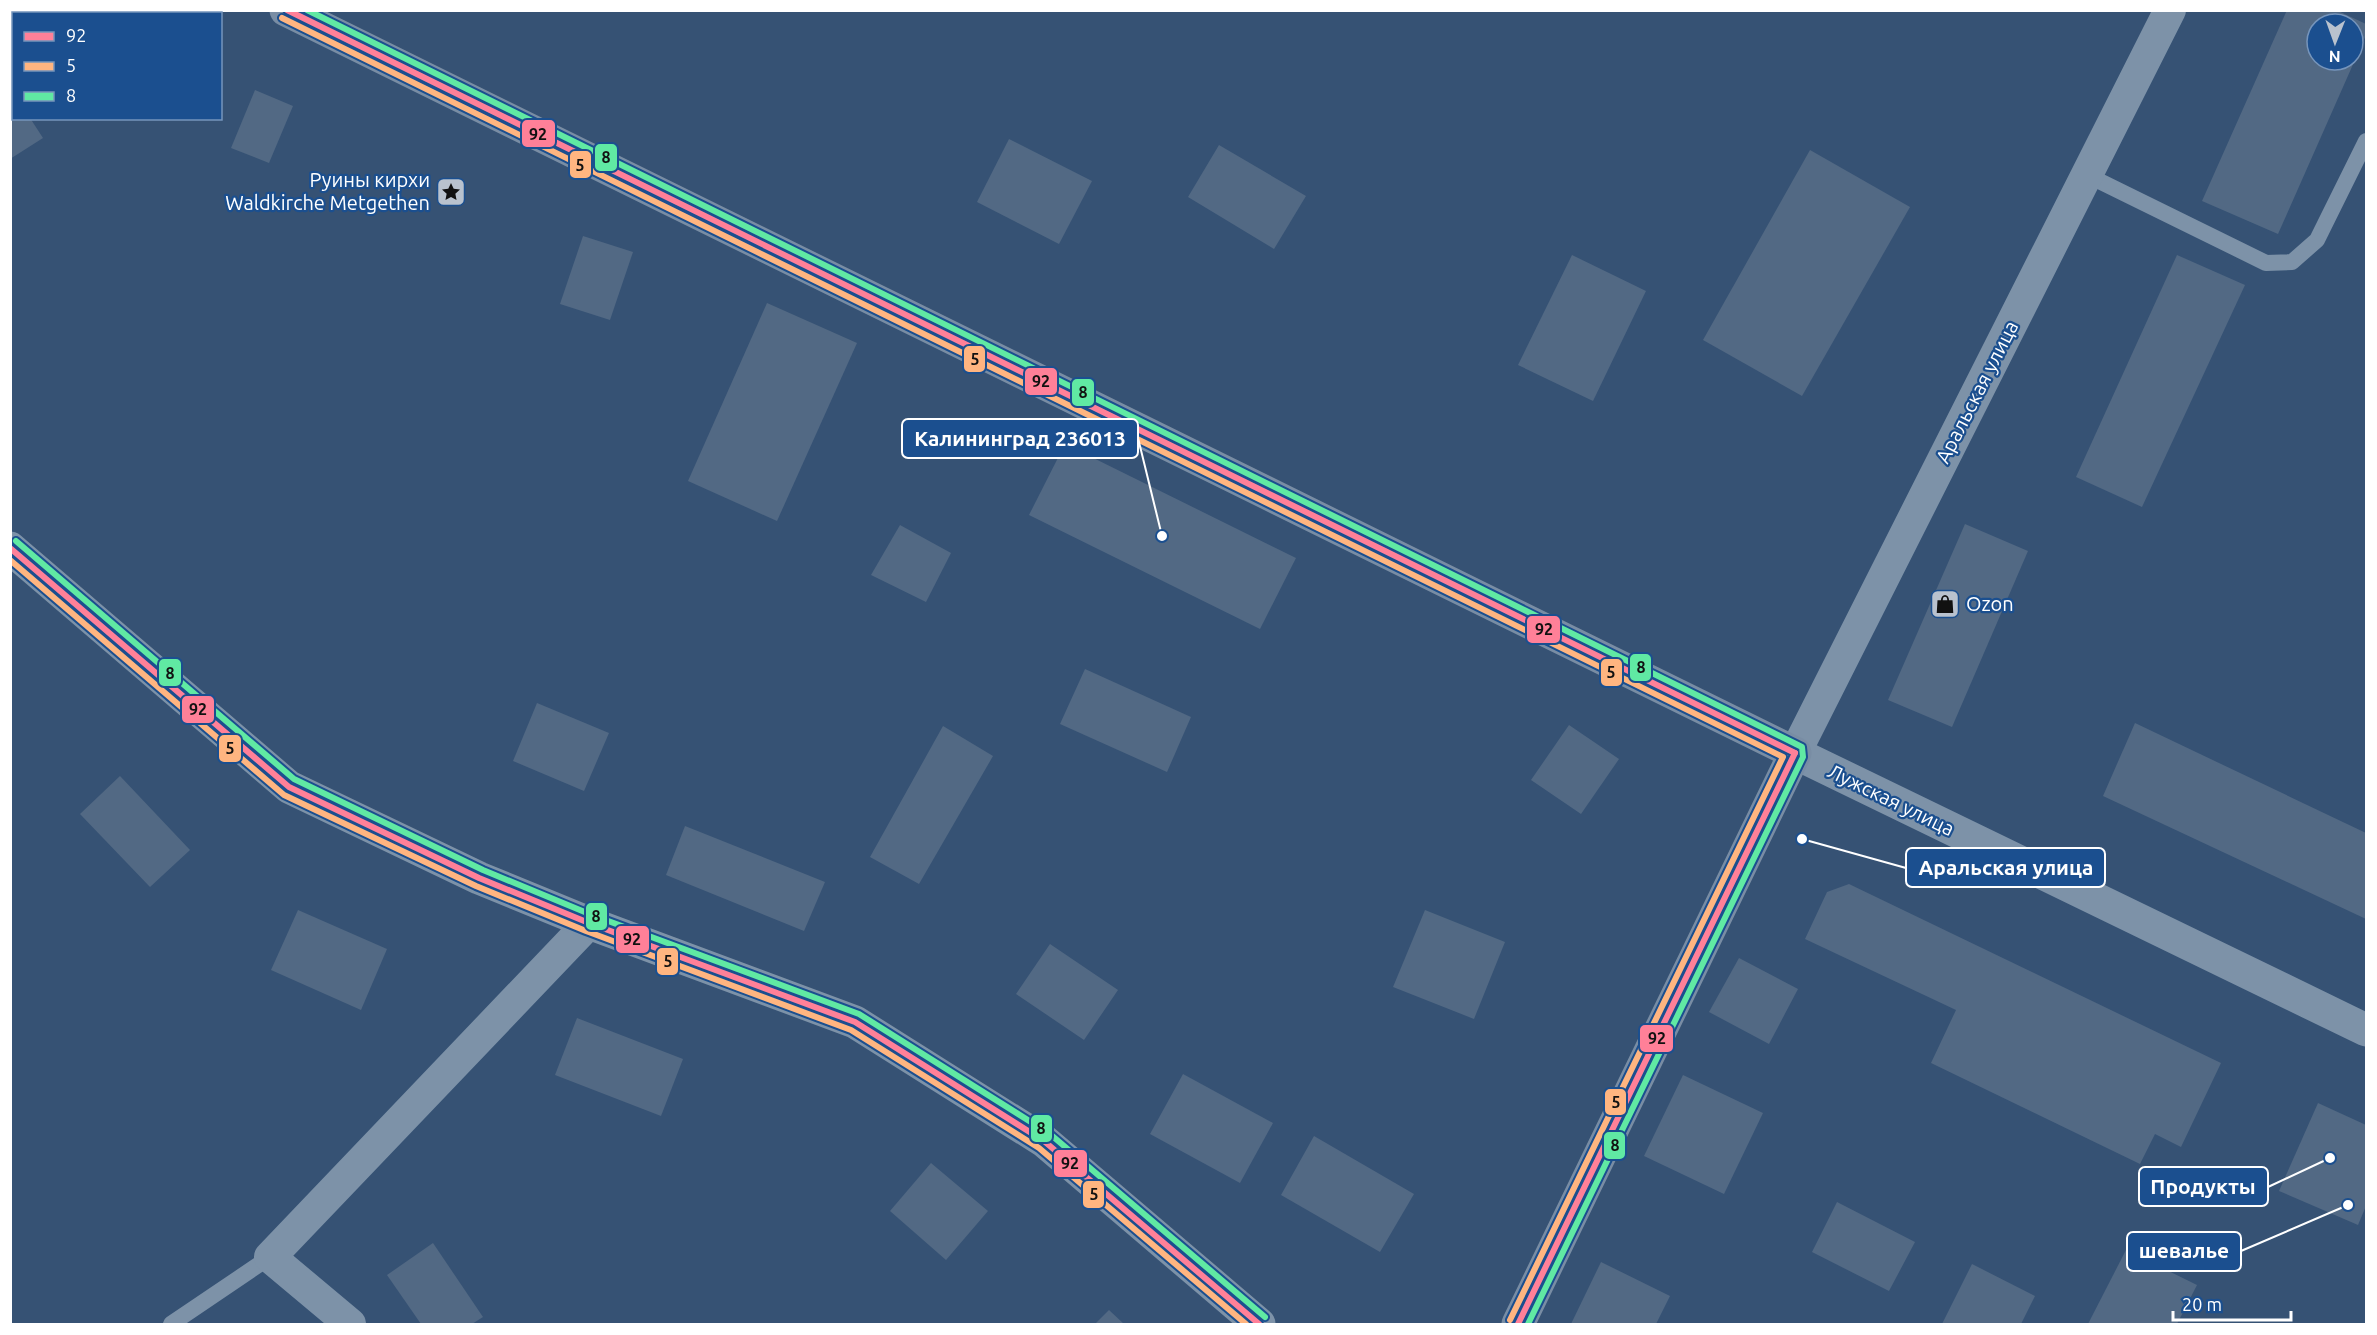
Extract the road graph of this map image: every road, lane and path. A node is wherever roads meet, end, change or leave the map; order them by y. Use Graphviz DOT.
graph roads {
  1 [pos="286,10"];
  2 [pos="2166,12"];
  3 [pos="2367,141"];
  4 [pos="2086,175"];
  5 [pos="10,548"];
  6 [pos="1795,753"];
  7 [pos="589,923"];
  8 [pos="2367,1030"];
  9 [pos="270,1257"];
  10 [pos="171,1324"];
  11 [pos="350,1324"];
  12 [pos="1259,1324"];
  13 [pos="1518,1324"];
  1 -- 6 [label="main road, Лужская улица"];
  2 -- 4 [label="street, Аральская улица"];
  3 -- 4 [label="lane"];
  4 -- 6 [label="street, Аральская улица"];
  5 -- 7 [label="street"];
  6 -- 8 [label="street, Лужская улица"];
  6 -- 13 [label="main road, Аральская улица"];
  7 -- 9 [label="street"];
  7 -- 12 [label="street"];
  9 -- 10 [label="lane"];
  9 -- 11 [label="street"];
}
